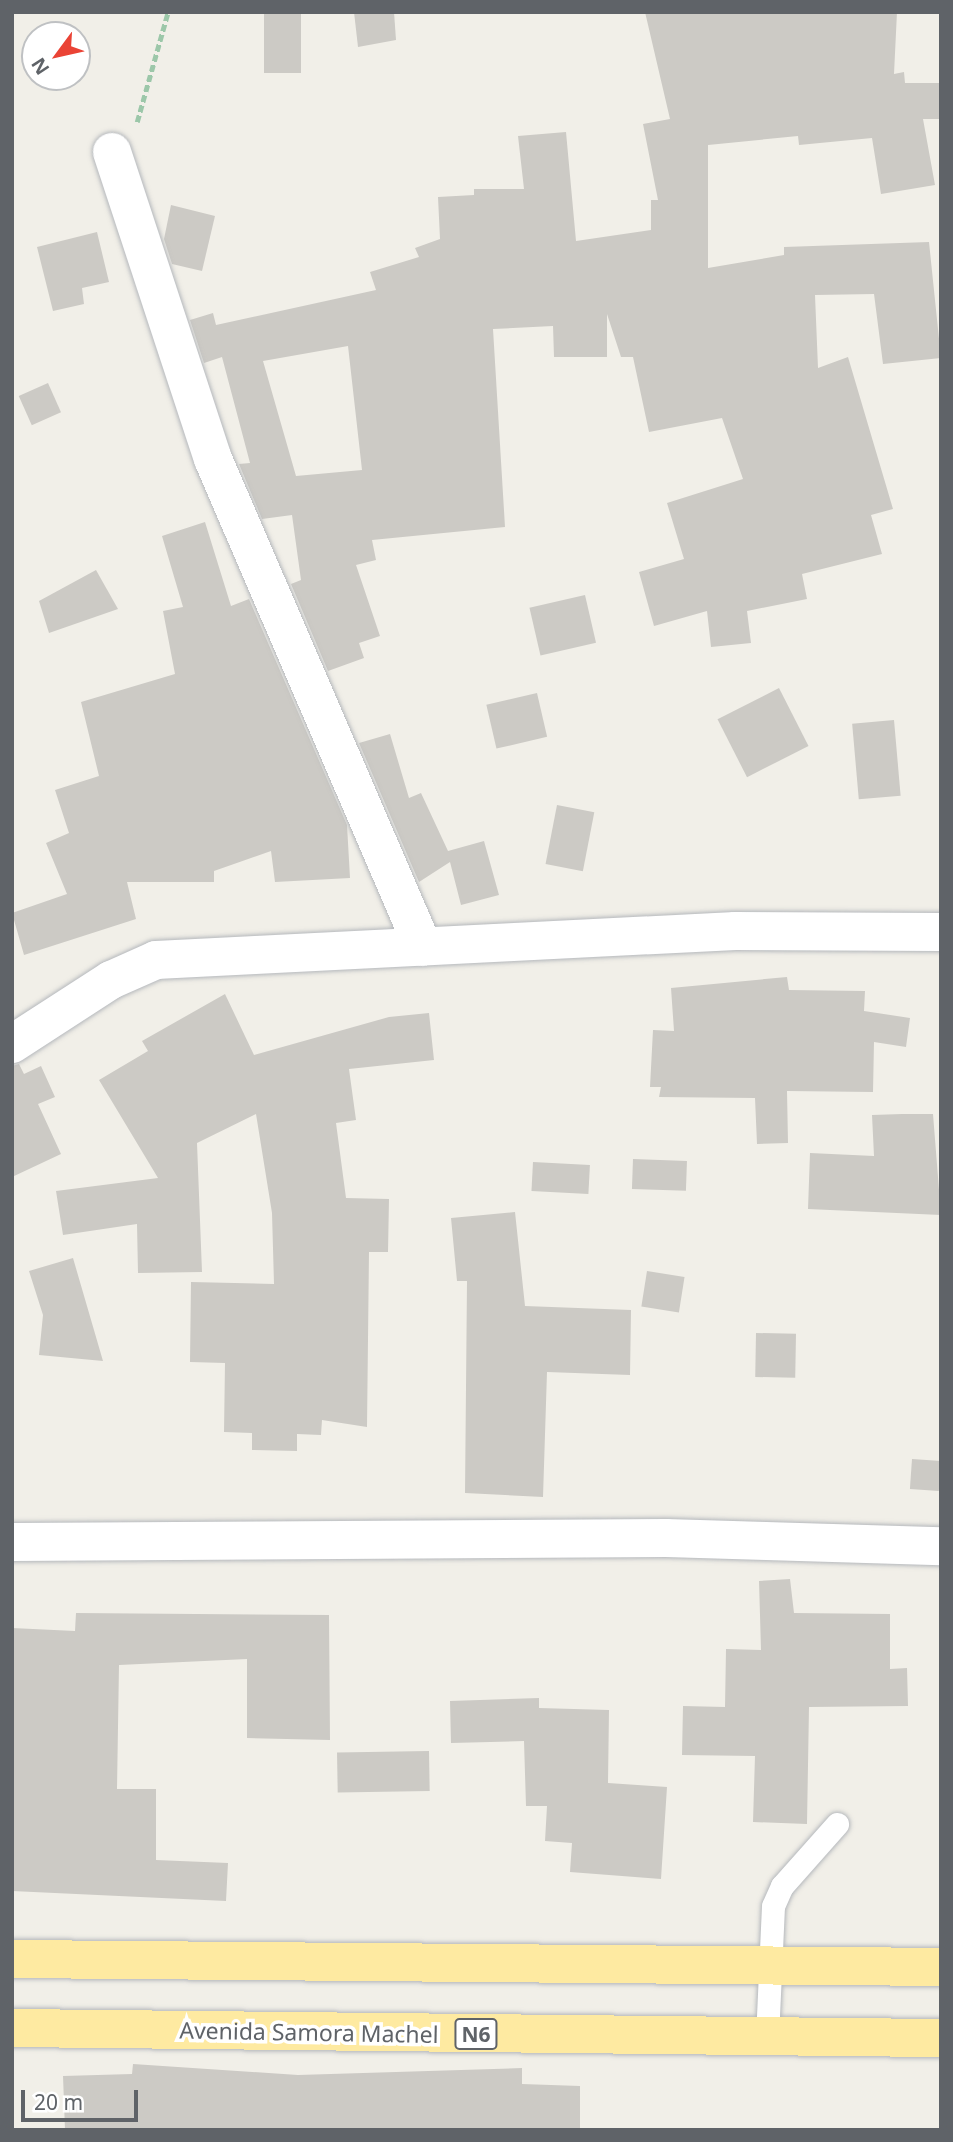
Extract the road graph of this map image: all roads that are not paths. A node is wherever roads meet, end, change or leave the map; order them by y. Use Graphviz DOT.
graph roads {
  1 [pos="112,152"];
  2 [pos="941,932"];
  3 [pos="423,947"];
  4 [pos="12,1044"];
  5 [pos="12,1542"];
  6 [pos="941,1546"];
  7 [pos="837,1824"];
  8 [pos="12,1959"];
  9 [pos="768,1965"];
  10 [pos="941,1967"];
  11 [pos="12,2028"];
  12 [pos="767,2038"];
  13 [pos="941,2038"];
  1 -- 3 [label="street"];
  2 -- 3 [label="street"];
  3 -- 4 [label="street"];
  5 -- 6 [label="street"];
  7 -- 9 [label="lane"];
  8 -- 9 [label="highway"];
  9 -- 10 [label="highway"];
  9 -- 12 [label="lane"];
  11 -- 12 [label="highway, Avenida Samora Machel / N6"];
  12 -- 13 [label="highway, Avenida Samora Machel / N6"];
}
